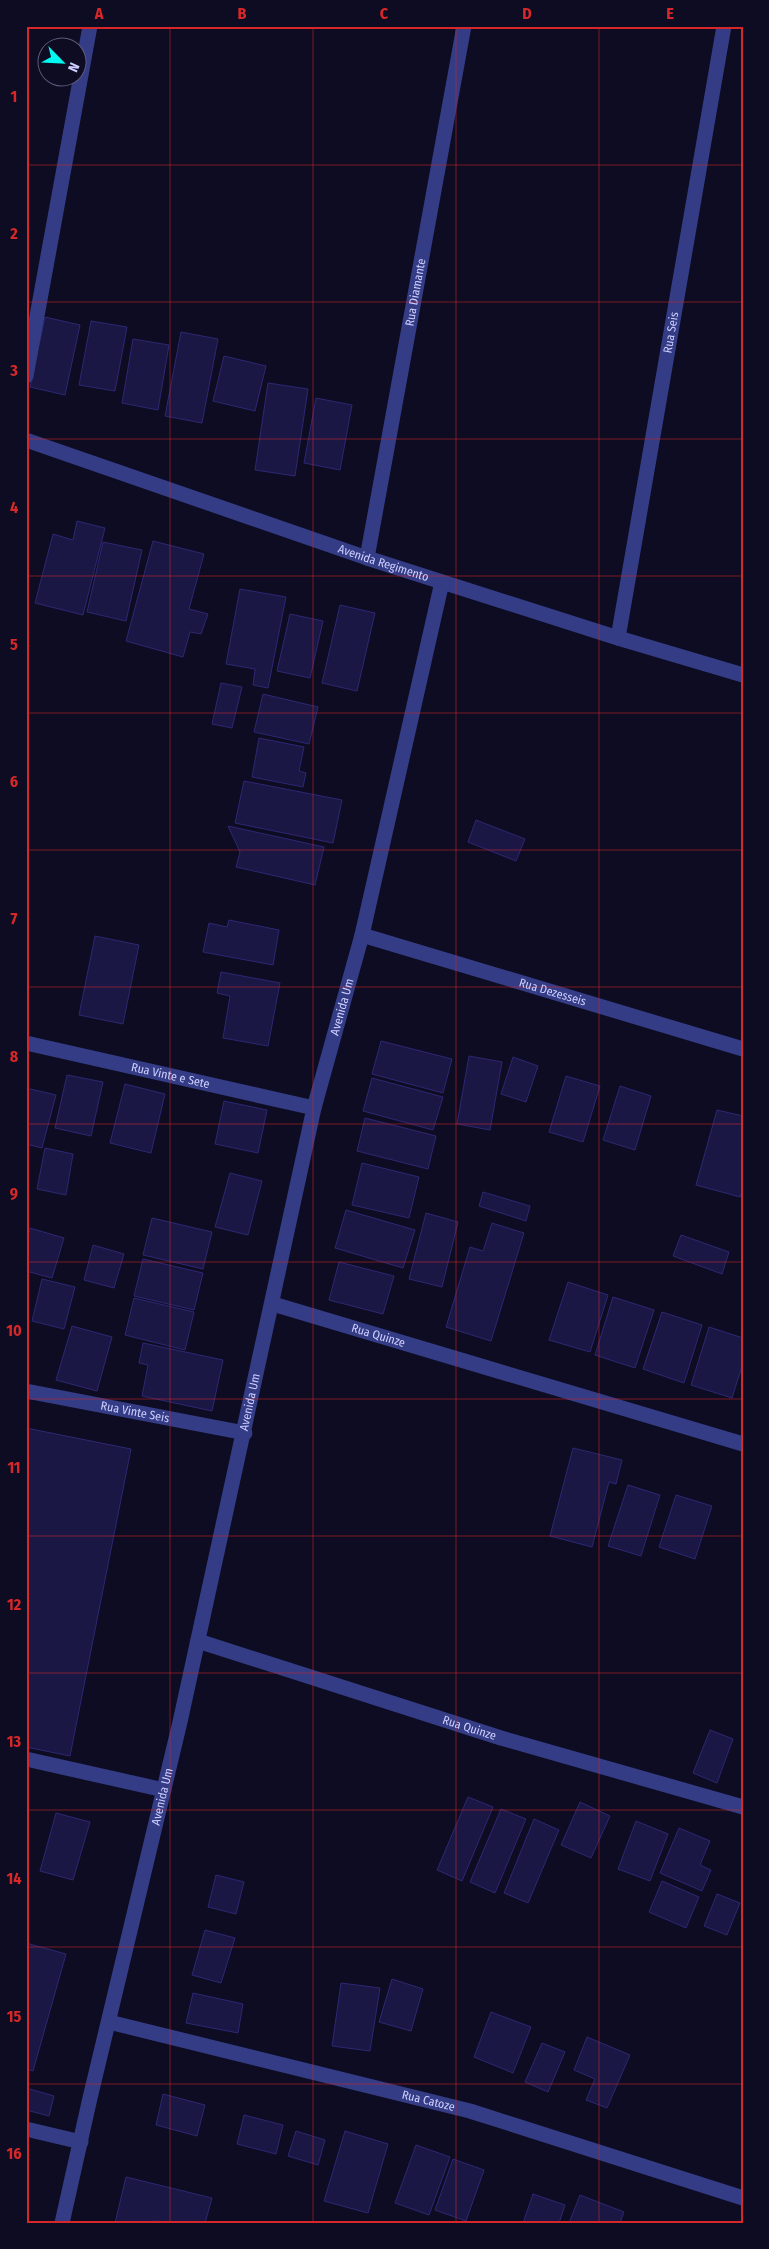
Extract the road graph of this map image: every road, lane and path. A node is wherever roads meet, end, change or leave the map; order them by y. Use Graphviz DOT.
graph roads {
  1 [pos="90,26"];
  2 [pos="464,26"];
  3 [pos="724,26"];
  4 [pos="26,376"];
  5 [pos="26,440"];
  6 [pos="367,558"];
  7 [pos="442,582"];
  8 [pos="618,638"];
  9 [pos="743,675"];
  10 [pos="362,935"];
  11 [pos="26,1043"];
  12 [pos="743,1049"];
  13 [pos="314,1108"];
  14 [pos="273,1304"];
  15 [pos="26,1392"];
  16 [pos="245,1433"];
  17 [pos="743,1444"];
  18 [pos="198,1641"];
  19 [pos="26,1759"];
  20 [pos="164,1790"];
  21 [pos="743,1807"];
  22 [pos="109,2022"];
  23 [pos="26,2129"];
  24 [pos="81,2142"];
  25 [pos="743,2198"];
  26 [pos="62,2223"];
  1 -- 4 [label="street"];
  2 -- 6 [label="street, Rua Diamante"];
  3 -- 8 [label="street, Rua Seis"];
  5 -- 6 [label="street, Avenida Regimento"];
  6 -- 7 [label="street, Avenida Regimento"];
  7 -- 8 [label="street, Avenida Regimento"];
  7 -- 10 [label="street, Avenida Um"];
  8 -- 9 [label="street, Avenida Regimento"];
  10 -- 12 [label="street, Rua Dezesseis"];
  10 -- 13 [label="street, Avenida Um"];
  11 -- 13 [label="street, Rua Vinte e Sete"];
  13 -- 14 [label="street, Avenida Um"];
  14 -- 16 [label="street, Avenida Um"];
  14 -- 17 [label="street, Rua Quinze"];
  15 -- 16 [label="street, Rua Vinte Seis"];
  16 -- 18 [label="street, Avenida Um"];
  18 -- 20 [label="street, Avenida Um"];
  18 -- 21 [label="street, Rua Quinze"];
  19 -- 20 [label="street"];
  20 -- 22 [label="street, Avenida Um"];
  22 -- 24 [label="street, Avenida Um"];
  22 -- 25 [label="street, Rua Catoze"];
  23 -- 24 [label="street"];
  24 -- 26 [label="street, Avenida Um"];
}
